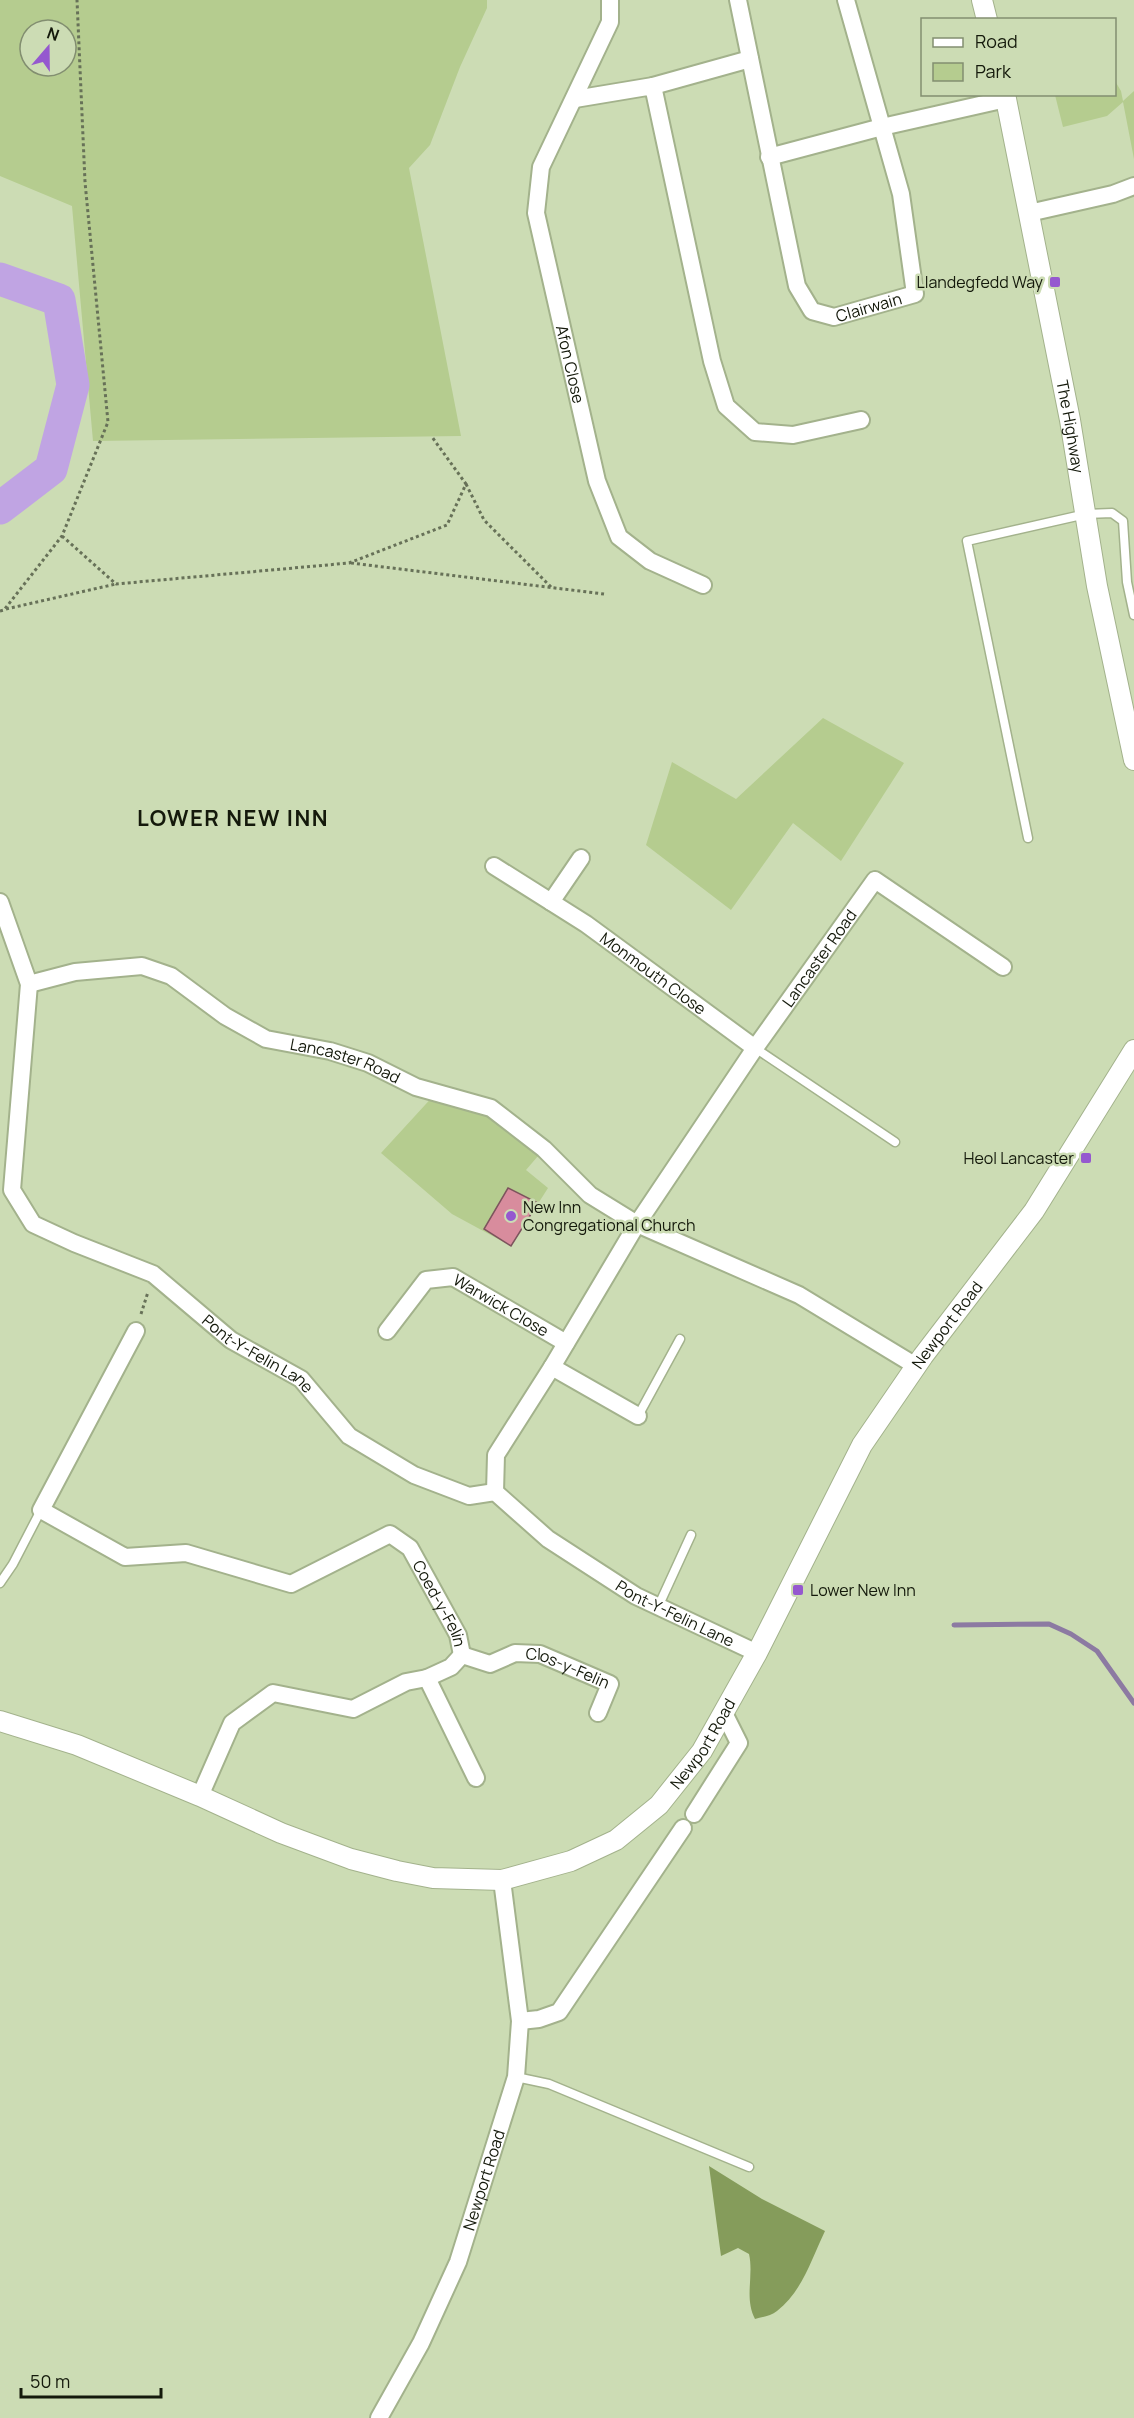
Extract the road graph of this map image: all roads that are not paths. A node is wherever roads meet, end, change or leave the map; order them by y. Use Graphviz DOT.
graph roads {
  1 [pos="610,0"];
  2 [pos="738,0"];
  3 [pos="846,0"];
  4 [pos="982,0"];
  5 [pos="986,18"];
  6 [pos="750,59"];
  7 [pos="653,86"];
  8 [pos="1006,97"];
  9 [pos="575,99"];
  10 [pos="882,127"];
  11 [pos="769,157"];
  12 [pos="1134,186"];
  13 [pos="1029,213"];
  14 [pos="861,420"];
  15 [pos="1086,514"];
  16 [pos="703,585"];
  17 [pos="1134,615"];
  18 [pos="1134,760"];
  19 [pos="1029,838"];
  20 [pos="581,858"];
  21 [pos="494,866"];
  22 [pos="0,902"];
  23 [pos="551,902"];
  24 [pos="1003,967"];
  25 [pos="29,984"];
  26 [pos="755,1048"];
  27 [pos="1134,1050"];
  28 [pos="895,1142"];
  29 [pos="637,1224"];
  30 [pos="136,1330"];
  31 [pos="387,1331"];
  32 [pos="680,1339"];
  33 [pos="566,1342"];
  34 [pos="916,1366"];
  35 [pos="552,1367"];
  36 [pos="638,1416"];
  37 [pos="495,1492"];
  38 [pos="41,1510"];
  39 [pos="691,1535"];
  40 [pos="0,1583"];
  41 [pos="658,1606"];
  42 [pos="757,1653"];
  43 [pos="462,1655"];
  44 [pos="427,1678"];
  45 [pos="598,1713"];
  46 [pos="724,1713"];
  47 [pos="0,1722"];
  48 [pos="476,1778"];
  49 [pos="200,1796"];
  50 [pos="694,1814"];
  51 [pos="683,1828"];
  52 [pos="502,1880"];
  53 [pos="520,2021"];
  54 [pos="516,2077"];
  55 [pos="749,2167"];
  56 [pos="384,2417"];
  1 -- 9 [label="street, Afon Close"];
  2 -- 6 [label="street, Clairwain"];
  3 -- 10 [label="street, Clairwain"];
  4 -- 5 [label="street"];
  6 -- 7 [label="street"];
  6 -- 11 [label="street, Clairwain"];
  7 -- 9 [label="street"];
  7 -- 14 [label="street"];
  8 -- 10 [label="street"];
  8 -- 13 [label="street, The Highway"];
  9 -- 16 [label="street, Afon Close"];
  10 -- 11 [label="street"];
  10 -- 11 [label="street, Clairwain"];
  12 -- 13 [label="street"];
  13 -- 15 [label="street, The Highway"];
  15 -- 17 [label="lane"];
  15 -- 18 [label="street, The Highway"];
  15 -- 19 [label="lane"];
  20 -- 23 [label="street"];
  21 -- 23 [label="street, Monmouth Close"];
  22 -- 25 [label="street, Pont-Y-Felin Lane"];
  23 -- 26 [label="street, Monmouth Close"];
  24 -- 26 [label="street, Lancaster Road"];
  25 -- 29 [label="street, Lancaster Road"];
  25 -- 37 [label="street, Pont-Y-Felin Lane"];
  26 -- 28 [label="lane"];
  26 -- 29 [label="street, Lancaster Road"];
  27 -- 34 [label="street, Newport Road"];
  29 -- 33 [label="street, Lancaster Road"];
  29 -- 34 [label="street, Lancaster Road"];
  30 -- 38 [label="street"];
  31 -- 33 [label="street, Warwick Close"];
  32 -- 36 [label="lane"];
  33 -- 35 [label="street, Lancaster Road"];
  34 -- 42 [label="street, Newport Road"];
  35 -- 36 [label="street"];
  35 -- 37 [label="street, Lancaster Road"];
  37 -- 41 [label="street, Pont-Y-Felin Lane"];
  38 -- 40 [label="lane"];
  38 -- 43 [label="street, Coed-y-Felin"];
  39 -- 41 [label="lane"];
  41 -- 42 [label="street, Pont-Y-Felin Lane"];
  42 -- 46 [label="street, Newport Road"];
  43 -- 44 [label="street, Coed-y-Felin"];
  43 -- 45 [label="street, Clos-y-Felin"];
  44 -- 48 [label="street"];
  44 -- 49 [label="street, Coed-y-Felin"];
  46 -- 50 [label="street"];
  46 -- 52 [label="street, Newport Road"];
  47 -- 49 [label="street"];
  49 -- 52 [label="street"];
  51 -- 53 [label="street"];
  52 -- 53 [label="street, Newport Road"];
  53 -- 54 [label="street, Newport Road"];
  54 -- 55 [label="lane"];
  54 -- 56 [label="street, Newport Road"];
}
